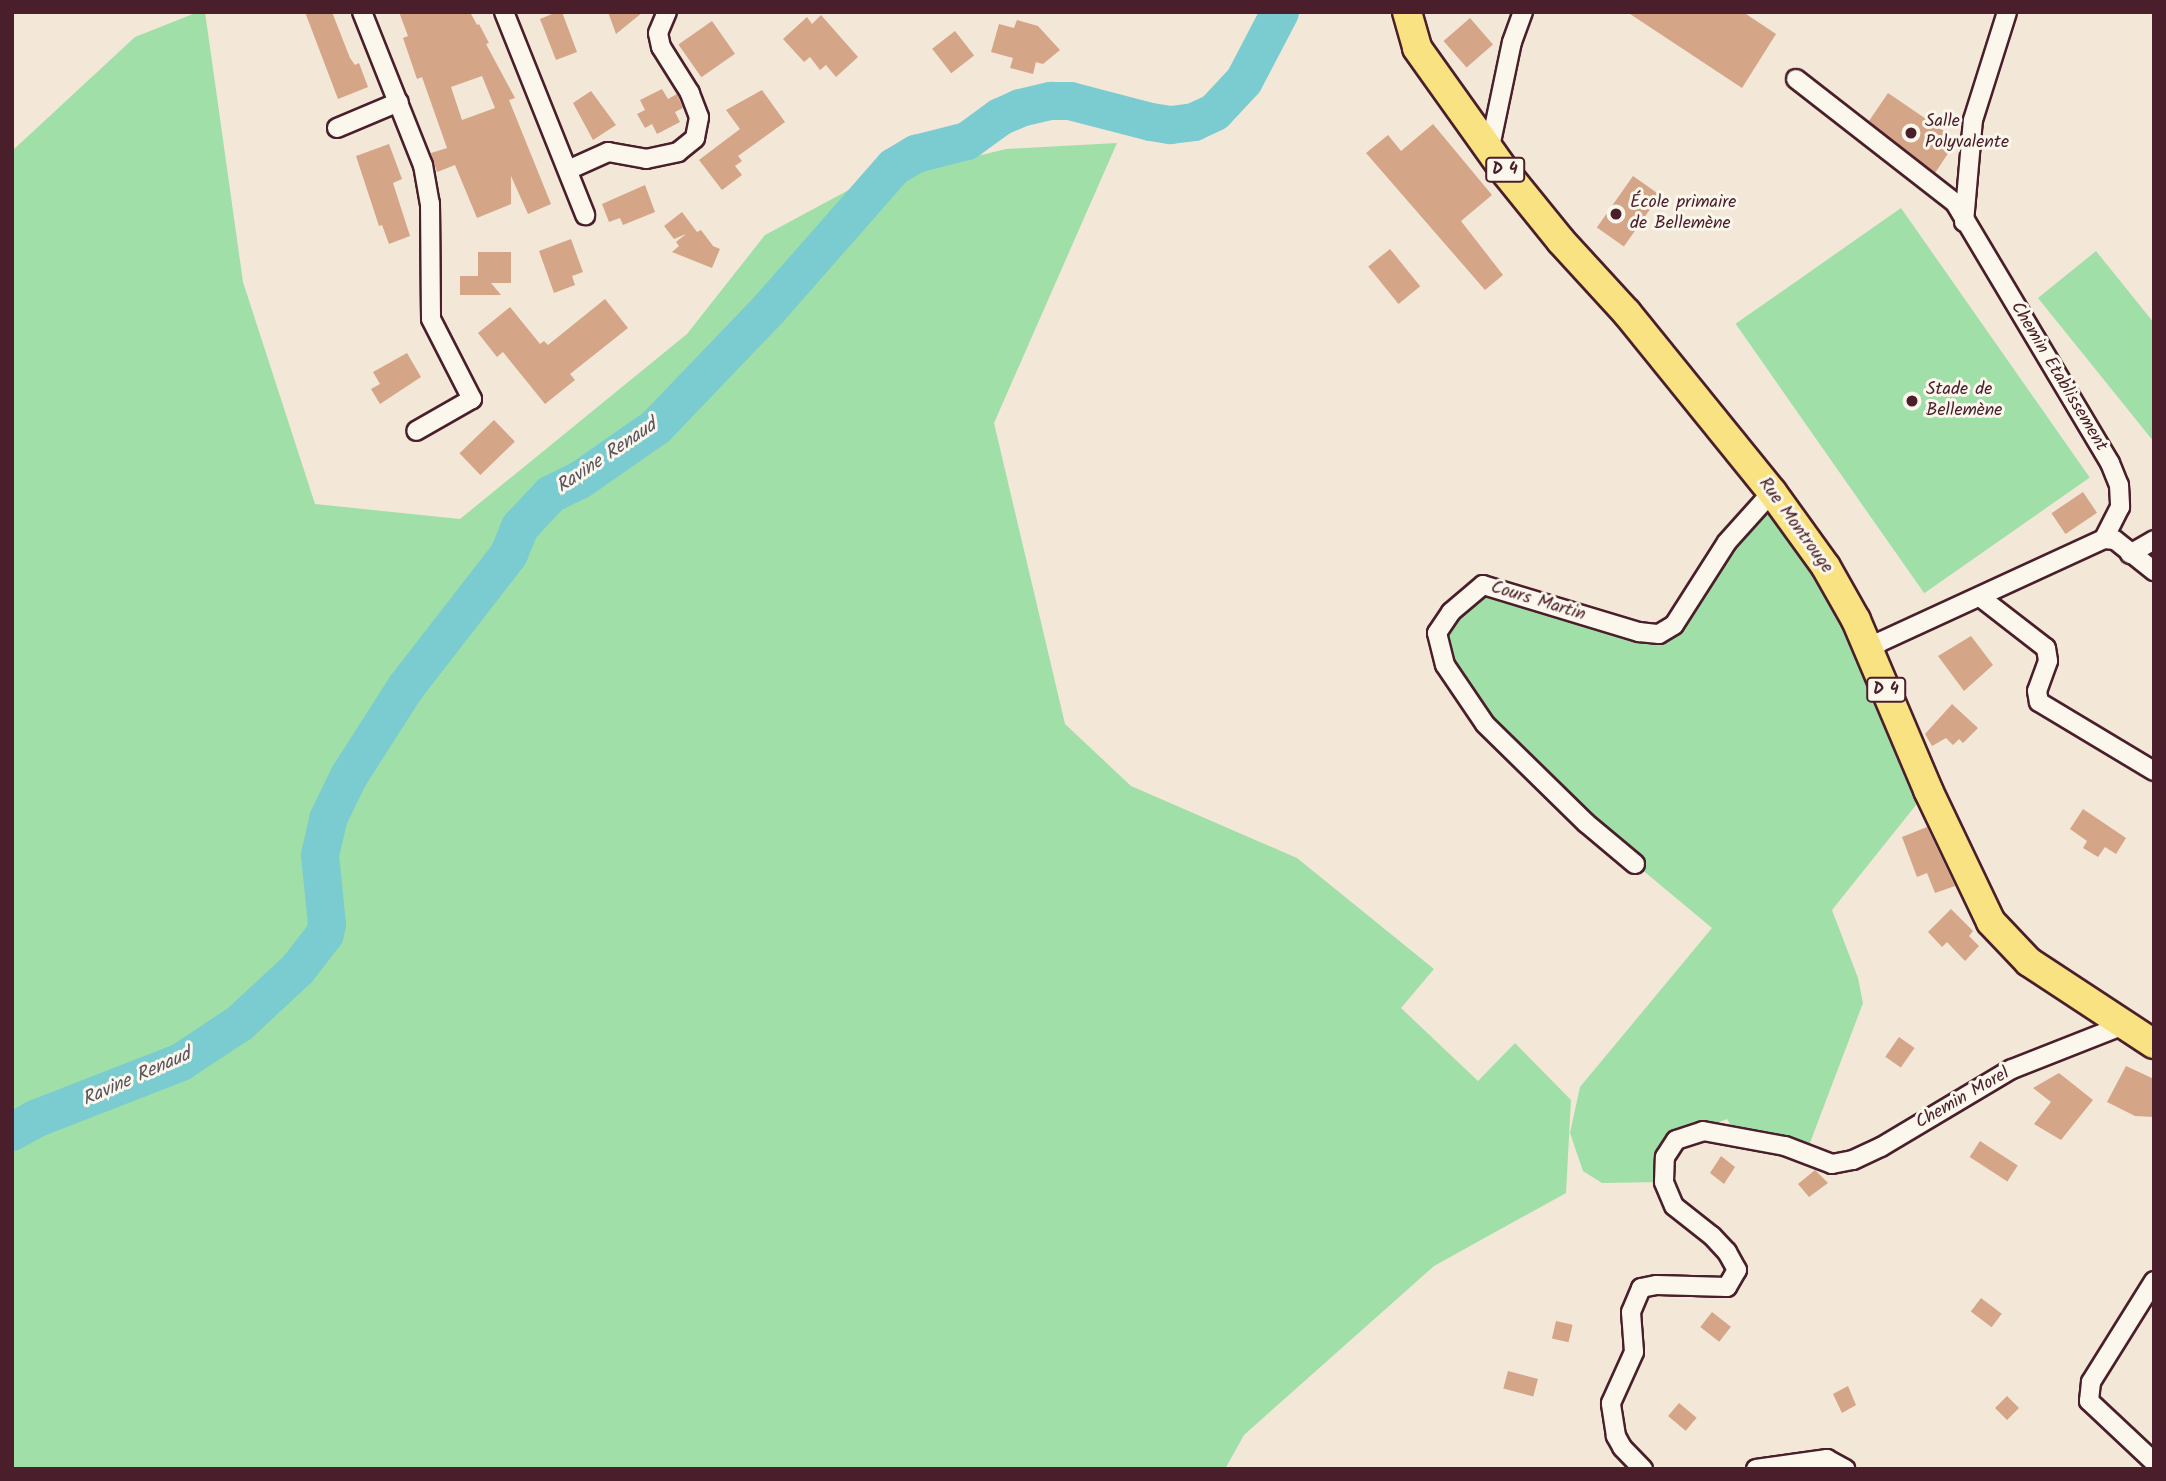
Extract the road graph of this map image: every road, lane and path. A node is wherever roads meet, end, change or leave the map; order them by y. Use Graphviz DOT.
graph roads {
  1 [pos="362,12"];
  2 [pos="504,12"];
  3 [pos="667,12"];
  4 [pos="1407,12"];
  5 [pos="1523,12"];
  6 [pos="2007,12"];
  7 [pos="1796,79"];
  8 [pos="398,102"];
  9 [pos="337,128"];
  10 [pos="1490,147"];
  11 [pos="568,170"];
  12 [pos="585,215"];
  13 [pos="1964,222"];
  14 [pos="416,431"];
  15 [pos="1772,492"];
  16 [pos="2104,540"];
  17 [pos="2154,540"];
  18 [pos="2130,554"];
  19 [pos="2154,571"];
  20 [pos="1980,597"];
  21 [pos="1870,653"];
  22 [pos="2154,771"];
  23 [pos="1635,864"];
  24 [pos="2121,1026"];
  25 [pos="2154,1044"];
  26 [pos="2154,1282"];
  27 [pos="2154,1462"];
  28 [pos="1643,1469"];
  29 [pos="1756,1469"];
  30 [pos="1845,1469"];
  31 [pos="2148,1469"];
  1 -- 8 [label="street"];
  2 -- 11 [label="street"];
  3 -- 11 [label="street"];
  4 -- 10 [label="main road, Rue Montrouge / D 4"];
  5 -- 10 [label="street"];
  6 -- 13 [label="street"];
  7 -- 13 [label="street, Chemin Etablissement"];
  8 -- 9 [label="street"];
  8 -- 14 [label="street"];
  10 -- 15 [label="main road, Rue Montrouge / D 4"];
  11 -- 12 [label="street"];
  13 -- 16 [label="street, Chemin Etablissement"];
  15 -- 21 [label="main road, Rue Montrouge / D 4"];
  15 -- 23 [label="street, Cours Martin"];
  16 -- 18 [label="street"];
  16 -- 20 [label="street"];
  17 -- 18 [label="street"];
  18 -- 19 [label="street"];
  20 -- 21 [label="street"];
  20 -- 22 [label="street"];
  21 -- 24 [label="main road, Rue Montrouge / D 4"];
  24 -- 25 [label="main road, Rue Montrouge / D 4"];
  24 -- 28 [label="street, Chemin Morel"];
  26 -- 27 [label="street"];
  27 -- 31 [label="street"];
  29 -- 30 [label="street"];
}
